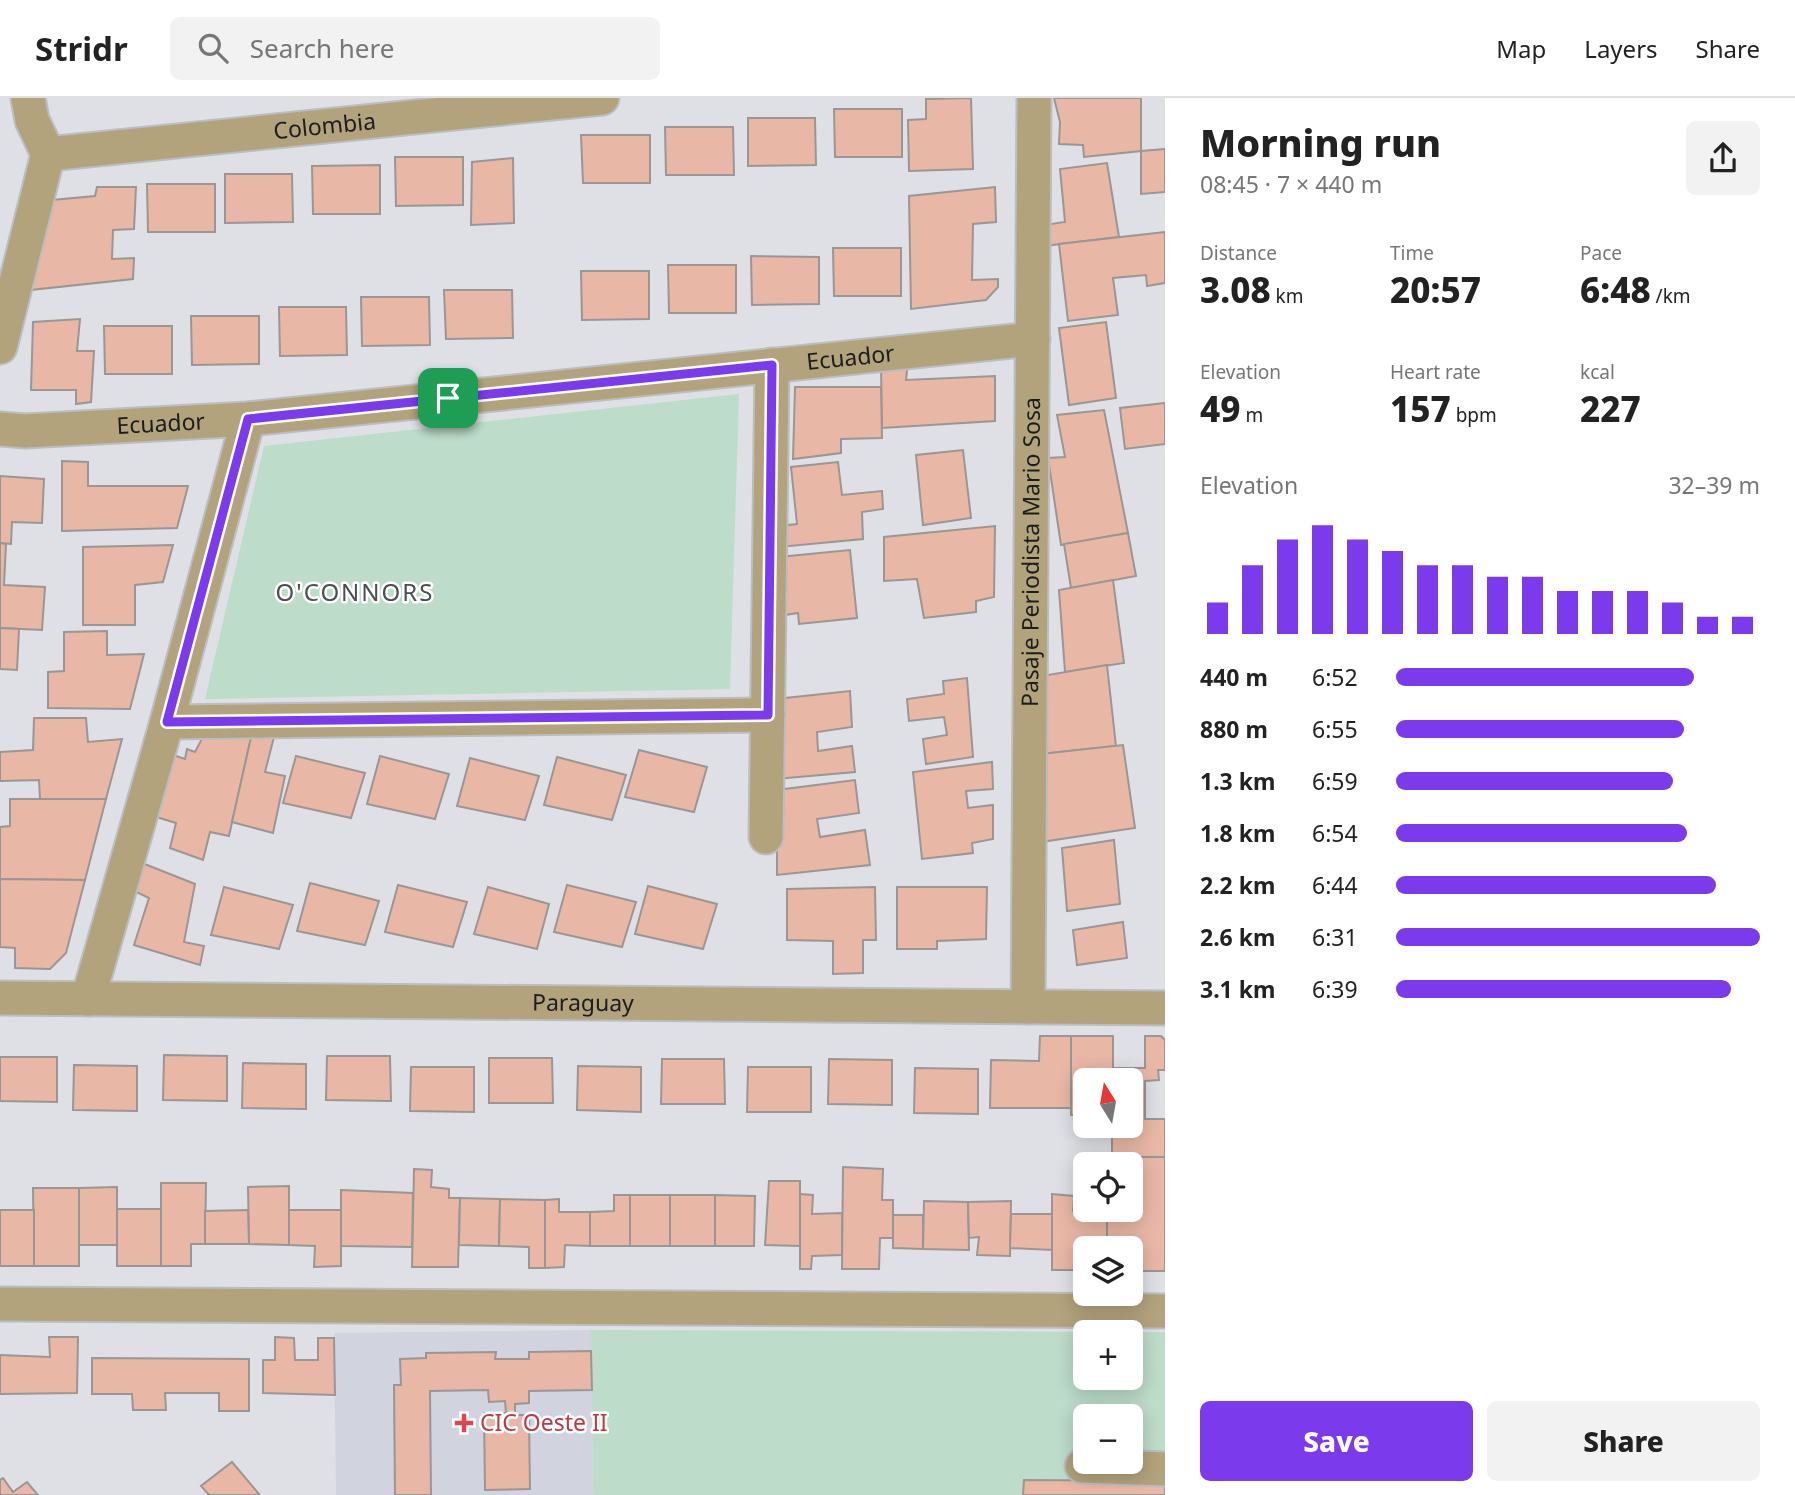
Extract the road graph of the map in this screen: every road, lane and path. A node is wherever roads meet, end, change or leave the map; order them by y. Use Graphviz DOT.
graph roads {
  1 [pos="28,98"];
  2 [pos="602,98"];
  3 [pos="1034,98"];
  4 [pos="48,154"];
  5 [pos="1033,339"];
  6 [pos="0,347"];
  7 [pos="772,365"];
  8 [pos="248,419"];
  9 [pos="0,429"];
  10 [pos="768,715"];
  11 [pos="167,722"];
  12 [pos="766,837"];
  13 [pos="0,998"];
  14 [pos="88,999"];
  15 [pos="1028,1007"];
  16 [pos="1165,1008"];
  17 [pos="0,1304"];
  18 [pos="1165,1311"];
  19 [pos="1143,1468"];
  20 [pos="1165,1469"];
  1 -- 4 [label="street"];
  2 -- 4 [label="street, Colombia"];
  3 -- 5 [label="street, Pasaje Periodista Mario Sosa"];
  4 -- 6 [label="street"];
  5 -- 7 [label="street, Ecuador"];
  5 -- 15 [label="street, Pasaje Periodista Mario Sosa"];
  7 -- 8 [label="street, Ecuador"];
  7 -- 10 [label="street"];
  8 -- 9 [label="street, Ecuador"];
  8 -- 11 [label="street"];
  10 -- 11 [label="street"];
  10 -- 12 [label="street"];
  11 -- 14 [label="street"];
  13 -- 14 [label="street, Paraguay"];
  14 -- 15 [label="street, Paraguay"];
  15 -- 16 [label="street, Paraguay"];
  17 -- 18 [label="street"];
  19 -- 20 [label="street"];
}
